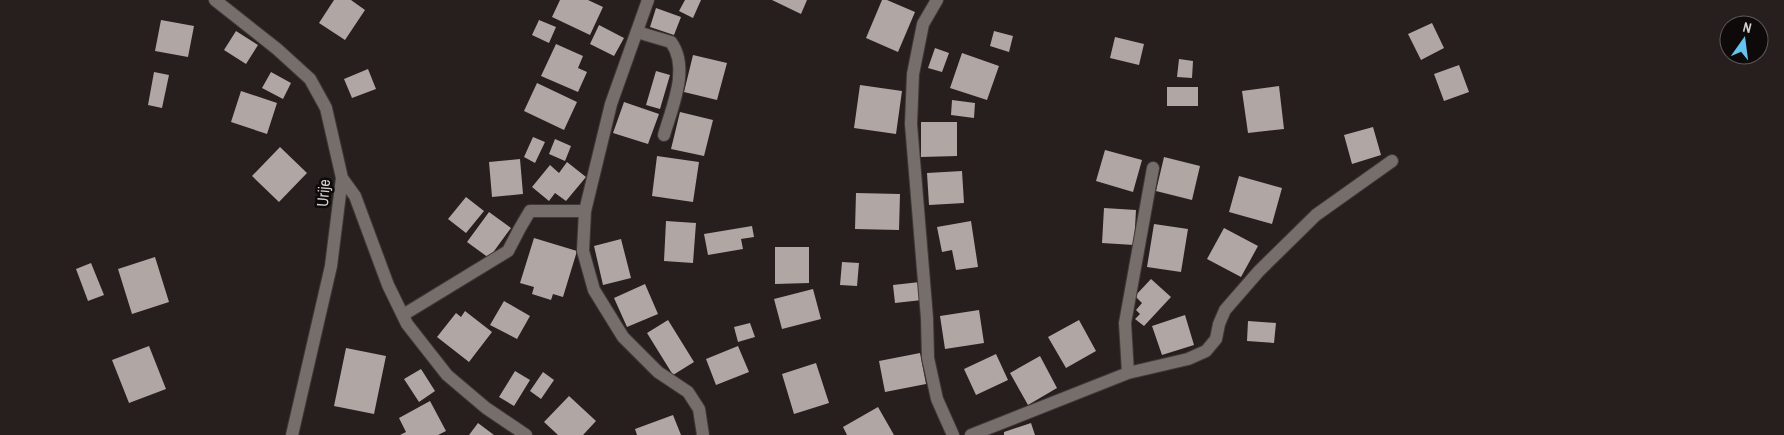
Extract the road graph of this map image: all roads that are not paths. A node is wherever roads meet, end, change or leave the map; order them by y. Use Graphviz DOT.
graph roads {
  1 [pos="215,0"];
  2 [pos="648,0"];
  3 [pos="937,0"];
  4 [pos="637,32"];
  5 [pos="664,135"];
  6 [pos="1392,161"];
  7 [pos="1153,168"];
  8 [pos="342,178"];
  9 [pos="585,211"];
  10 [pos="402,315"];
  11 [pos="1128,373"];
  12 [pos="292,435"];
  13 [pos="526,435"];
  14 [pos="703,435"];
  15 [pos="953,435"];
  16 [pos="971,435"];
  1 -- 8 [label="street, Urije"];
  2 -- 4 [label="street"];
  3 -- 15 [label="street"];
  4 -- 5 [label="street"];
  4 -- 9 [label="street"];
  6 -- 11 [label="street"];
  7 -- 11 [label="street"];
  8 -- 10 [label="street"];
  8 -- 12 [label="street, Urije"];
  9 -- 10 [label="street"];
  9 -- 14 [label="street"];
  10 -- 13 [label="street"];
  11 -- 16 [label="street"];
}
